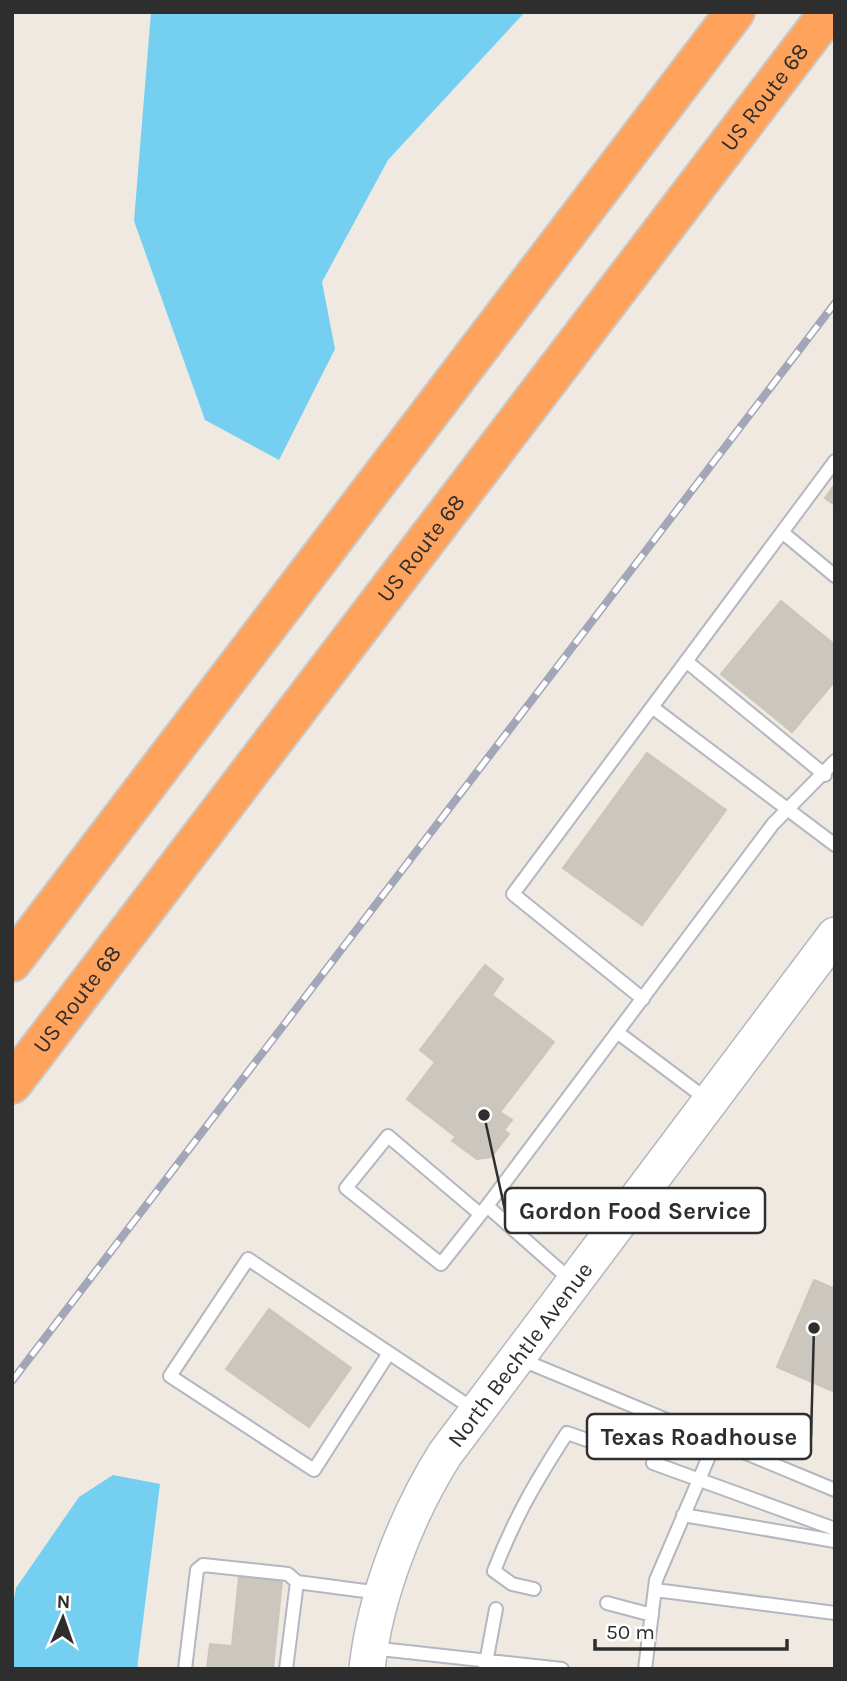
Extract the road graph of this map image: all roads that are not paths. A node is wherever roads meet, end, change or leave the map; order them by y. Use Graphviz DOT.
graph roads {
  1 [pos="735,12"];
  2 [pos="829,12"];
  3 [pos="835,461"];
  4 [pos="782,532"];
  5 [pos="835,576"];
  6 [pos="686,661"];
  7 [pos="652,707"];
  8 [pos="835,761"];
  9 [pos="825,775"];
  10 [pos="788,811"];
  11 [pos="835,845"];
  12 [pos="835,935"];
  13 [pos="12,962"];
  14 [pos="643,999"];
  15 [pos="617,1031"];
  16 [pos="12,1084"];
  17 [pos="710,1101"];
  18 [pos="483,1210"];
  19 [pos="573,1282"];
  20 [pos="389,1353"];
  21 [pos="517,1357"];
  22 [pos="476,1411"];
  23 [pos="716,1440"];
  24 [pos="593,1442"];
  25 [pos="653,1463"];
  26 [pos="699,1479"];
  27 [pos="835,1490"];
  28 [pos="683,1515"];
  29 [pos="835,1530"];
  30 [pos="835,1541"];
  31 [pos="297,1582"];
  32 [pos="534,1589"];
  33 [pos="655,1590"];
  34 [pos="383,1593"];
  35 [pos="607,1603"];
  36 [pos="496,1609"];
  37 [pos="835,1614"];
  38 [pos="652,1615"];
  39 [pos="368,1658"];
  40 [pos="486,1665"];
  41 [pos="185,1669"];
  42 [pos="286,1669"];
  43 [pos="562,1669"];
  44 [pos="645,1669"];
  1 -- 13 [label="highway"];
  2 -- 16 [label="highway, US Route 68"];
  3 -- 4 [label="lane"];
  4 -- 5 [label="lane"];
  4 -- 6 [label="lane"];
  6 -- 7 [label="lane"];
  6 -- 9 [label="lane"];
  7 -- 10 [label="lane"];
  7 -- 14 [label="lane"];
  8 -- 9 [label="lane"];
  9 -- 10 [label="lane"];
  10 -- 11 [label="lane"];
  10 -- 14 [label="lane"];
  12 -- 17 [label="street, North Bechtle Avenue"];
  14 -- 15 [label="lane"];
  15 -- 17 [label="lane"];
  15 -- 18 [label="lane"];
  17 -- 19 [label="street, North Bechtle Avenue"];
  18 -- 18 [label="lane"];
  18 -- 19 [label="lane"];
  19 -- 21 [label="street, North Bechtle Avenue"];
  20 -- 20 [label="lane"];
  20 -- 22 [label="lane"];
  21 -- 22 [label="street, North Bechtle Avenue"];
  21 -- 23 [label="lane"];
  22 -- 34 [label="street, North Bechtle Avenue"];
  23 -- 26 [label="lane"];
  23 -- 27 [label="lane"];
  24 -- 32 [label="lane"];
  25 -- 26 [label="lane"];
  26 -- 28 [label="lane"];
  26 -- 29 [label="lane"];
  28 -- 30 [label="lane"];
  28 -- 33 [label="lane"];
  31 -- 34 [label="lane"];
  31 -- 41 [label="lane"];
  31 -- 42 [label="lane"];
  33 -- 37 [label="lane"];
  33 -- 38 [label="lane"];
  34 -- 39 [label="street, North Bechtle Avenue"];
  35 -- 38 [label="lane"];
  36 -- 40 [label="lane"];
  38 -- 44 [label="lane"];
  39 -- 40 [label="lane"];
  40 -- 43 [label="lane"];
}
